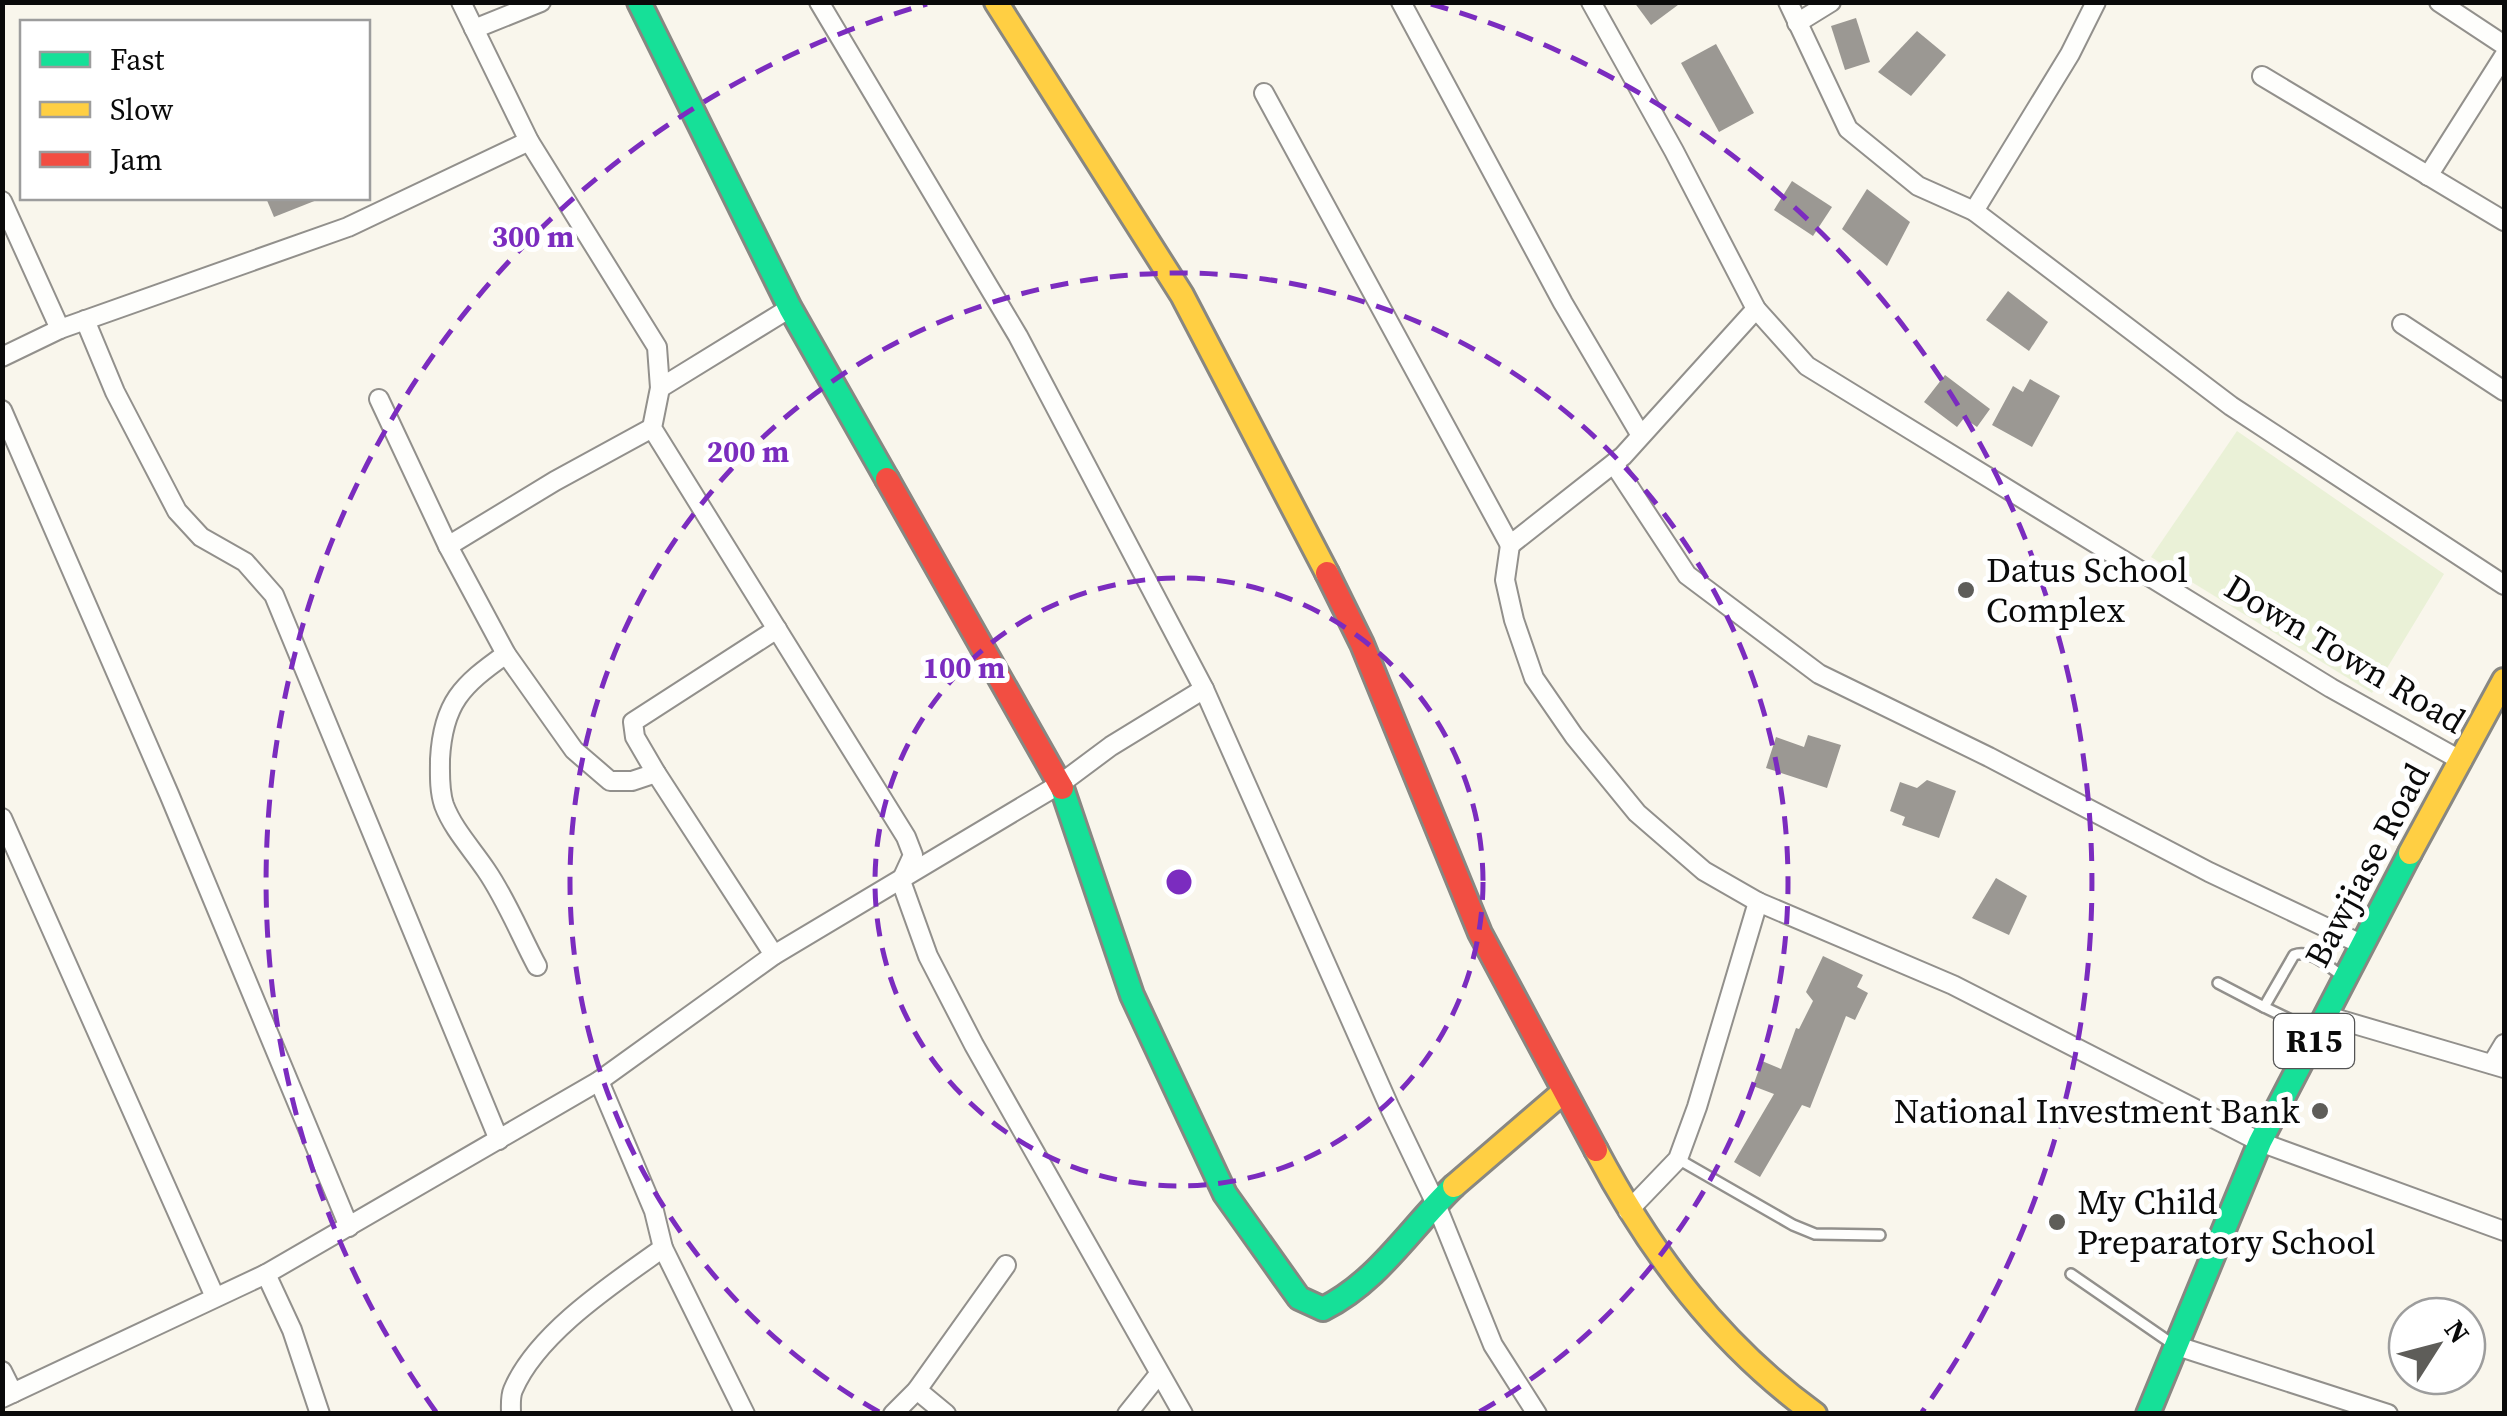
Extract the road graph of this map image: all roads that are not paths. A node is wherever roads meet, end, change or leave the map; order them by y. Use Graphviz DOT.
graph roads {
  1 [pos="461,2"];
  2 [pos="541,2"];
  3 [pos="638,2"];
  4 [pos="818,2"];
  5 [pos="996,2"];
  6 [pos="1401,2"];
  7 [pos="1591,2"];
  8 [pos="1788,2"];
  9 [pos="1831,2"];
  10 [pos="2096,2"];
  11 [pos="2439,2"];
  12 [pos="1796,24"];
  13 [pos="474,29"];
  14 [pos="2504,45"];
  15 [pos="2504,56"];
  16 [pos="2262,76"];
  17 [pos="1264,93"];
  18 [pos="529,142"];
  19 [pos="2428,176"];
  20 [pos="2,201"];
  21 [pos="1974,211"];
  22 [pos="2504,222"];
  23 [pos="790,308"];
  24 [pos="1756,309"];
  25 [pos="85,320"];
  26 [pos="2402,324"];
  27 [pos="60,329"];
  28 [pos="2,357"];
  29 [pos="660,388"];
  30 [pos="2504,391"];
  31 [pos="379,400"];
  32 [pos="2,410"];
  33 [pos="652,428"];
  34 [pos="1640,434"];
  35 [pos="1614,464"];
  36 [pos="1510,545"];
  37 [pos="448,546"];
  38 [pos="2504,584"];
  39 [pos="777,629"];
  40 [pos="506,654"];
  41 [pos="2504,680"];
  42 [pos="1204,689"];
  43 [pos="2462,762"];
  44 [pos="656,773"];
  45 [pos="1060,784"];
  46 [pos="2,818"];
  47 [pos="901,882"];
  48 [pos="1758,902"];
  49 [pos="2360,944"];
  50 [pos="774,955"];
  51 [pos="537,966"];
  52 [pos="2346,978"];
  53 [pos="2218,983"];
  54 [pos="2264,1007"];
  55 [pos="2323,1024"];
  56 [pos="2504,1044"];
  57 [pos="2498,1066"];
  58 [pos="599,1081"];
  59 [pos="1562,1093"];
  60 [pos="499,1140"];
  61 [pos="2260,1142"];
  62 [pos="1678,1159"];
  63 [pos="1436,1204"];
  64 [pos="1628,1211"];
  65 [pos="349,1227"];
  66 [pos="2504,1231"];
  67 [pos="1880,1235"];
  68 [pos="663,1248"];
  69 [pos="1006,1265"];
  70 [pos="266,1274"];
  71 [pos="2071,1274"];
  72 [pos="214,1298"];
  73 [pos="2174,1344"];
  74 [pos="2,1372"];
  75 [pos="1159,1374"];
  76 [pos="917,1390"];
  77 [pos="8,1396"];
  78 [pos="320,1414"];
  79 [pos="511,1414"];
  80 [pos="745,1414"];
  81 [pos="892,1414"];
  82 [pos="946,1414"];
  83 [pos="1127,1414"];
  84 [pos="1183,1414"];
  85 [pos="1537,1414"];
  86 [pos="1815,1414"];
  87 [pos="2148,1414"];
  88 [pos="2388,1414"];
  1 -- 13 [label="street"];
  2 -- 13 [label="street"];
  3 -- 23 [label="street"];
  4 -- 42 [label="street"];
  5 -- 59 [label="street"];
  6 -- 34 [label="street"];
  7 -- 24 [label="street, Down Town Road"];
  8 -- 12 [label="street"];
  9 -- 12 [label="street"];
  10 -- 21 [label="street"];
  11 -- 14 [label="street"];
  12 -- 21 [label="street"];
  13 -- 18 [label="street"];
  15 -- 19 [label="street"];
  16 -- 19 [label="street"];
  17 -- 36 [label="street"];
  18 -- 25 [label="street"];
  18 -- 29 [label="street"];
  19 -- 22 [label="street"];
  20 -- 27 [label="street"];
  21 -- 38 [label="street"];
  23 -- 29 [label="street"];
  23 -- 45 [label="street"];
  24 -- 34 [label="street"];
  24 -- 43 [label="street, Down Town Road"];
  25 -- 27 [label="street"];
  25 -- 60 [label="street"];
  26 -- 30 [label="street"];
  27 -- 28 [label="street"];
  29 -- 33 [label="street"];
  31 -- 37 [label="street"];
  32 -- 65 [label="street"];
  33 -- 37 [label="street"];
  33 -- 39 [label="street"];
  34 -- 35 [label="street"];
  35 -- 36 [label="street"];
  35 -- 49 [label="street"];
  36 -- 48 [label="street"];
  37 -- 40 [label="street"];
  39 -- 44 [label="street"];
  39 -- 47 [label="street"];
  40 -- 44 [label="street"];
  40 -- 51 [label="street"];
  41 -- 43 [label="street, Bawjiase Road / R15"];
  42 -- 45 [label="street"];
  42 -- 63 [label="street"];
  43 -- 49 [label="street, Bawjiase Road / R15"];
  44 -- 50 [label="street"];
  45 -- 47 [label="street"];
  45 -- 63 [label="street"];
  46 -- 72 [label="street"];
  47 -- 50 [label="street"];
  47 -- 75 [label="street"];
  48 -- 61 [label="street"];
  48 -- 62 [label="street"];
  49 -- 52 [label="street, Bawjiase Road / R15"];
  50 -- 58 [label="street"];
  52 -- 54 [label="lane"];
  52 -- 55 [label="street, Bawjiase Road / R15"];
  53 -- 54 [label="lane"];
  54 -- 55 [label="lane"];
  55 -- 57 [label="street"];
  55 -- 61 [label="street, Bawjiase Road / R15"];
  56 -- 57 [label="street"];
  58 -- 60 [label="street"];
  58 -- 68 [label="street"];
  59 -- 63 [label="street"];
  59 -- 64 [label="street"];
  60 -- 65 [label="street"];
  61 -- 66 [label="street"];
  61 -- 73 [label="street, Bawjiase Road / R15"];
  62 -- 64 [label="street"];
  62 -- 67 [label="lane"];
  63 -- 85 [label="street"];
  64 -- 86 [label="street"];
  65 -- 70 [label="street"];
  68 -- 79 [label="street"];
  68 -- 80 [label="street"];
  69 -- 76 [label="street"];
  70 -- 72 [label="street"];
  70 -- 78 [label="street"];
  71 -- 73 [label="lane"];
  72 -- 77 [label="street"];
  73 -- 87 [label="street, Bawjiase Road / R15"];
  73 -- 88 [label="street"];
  74 -- 77 [label="street"];
  75 -- 83 [label="street"];
  75 -- 84 [label="street"];
  76 -- 81 [label="street"];
  76 -- 82 [label="street"];
}
